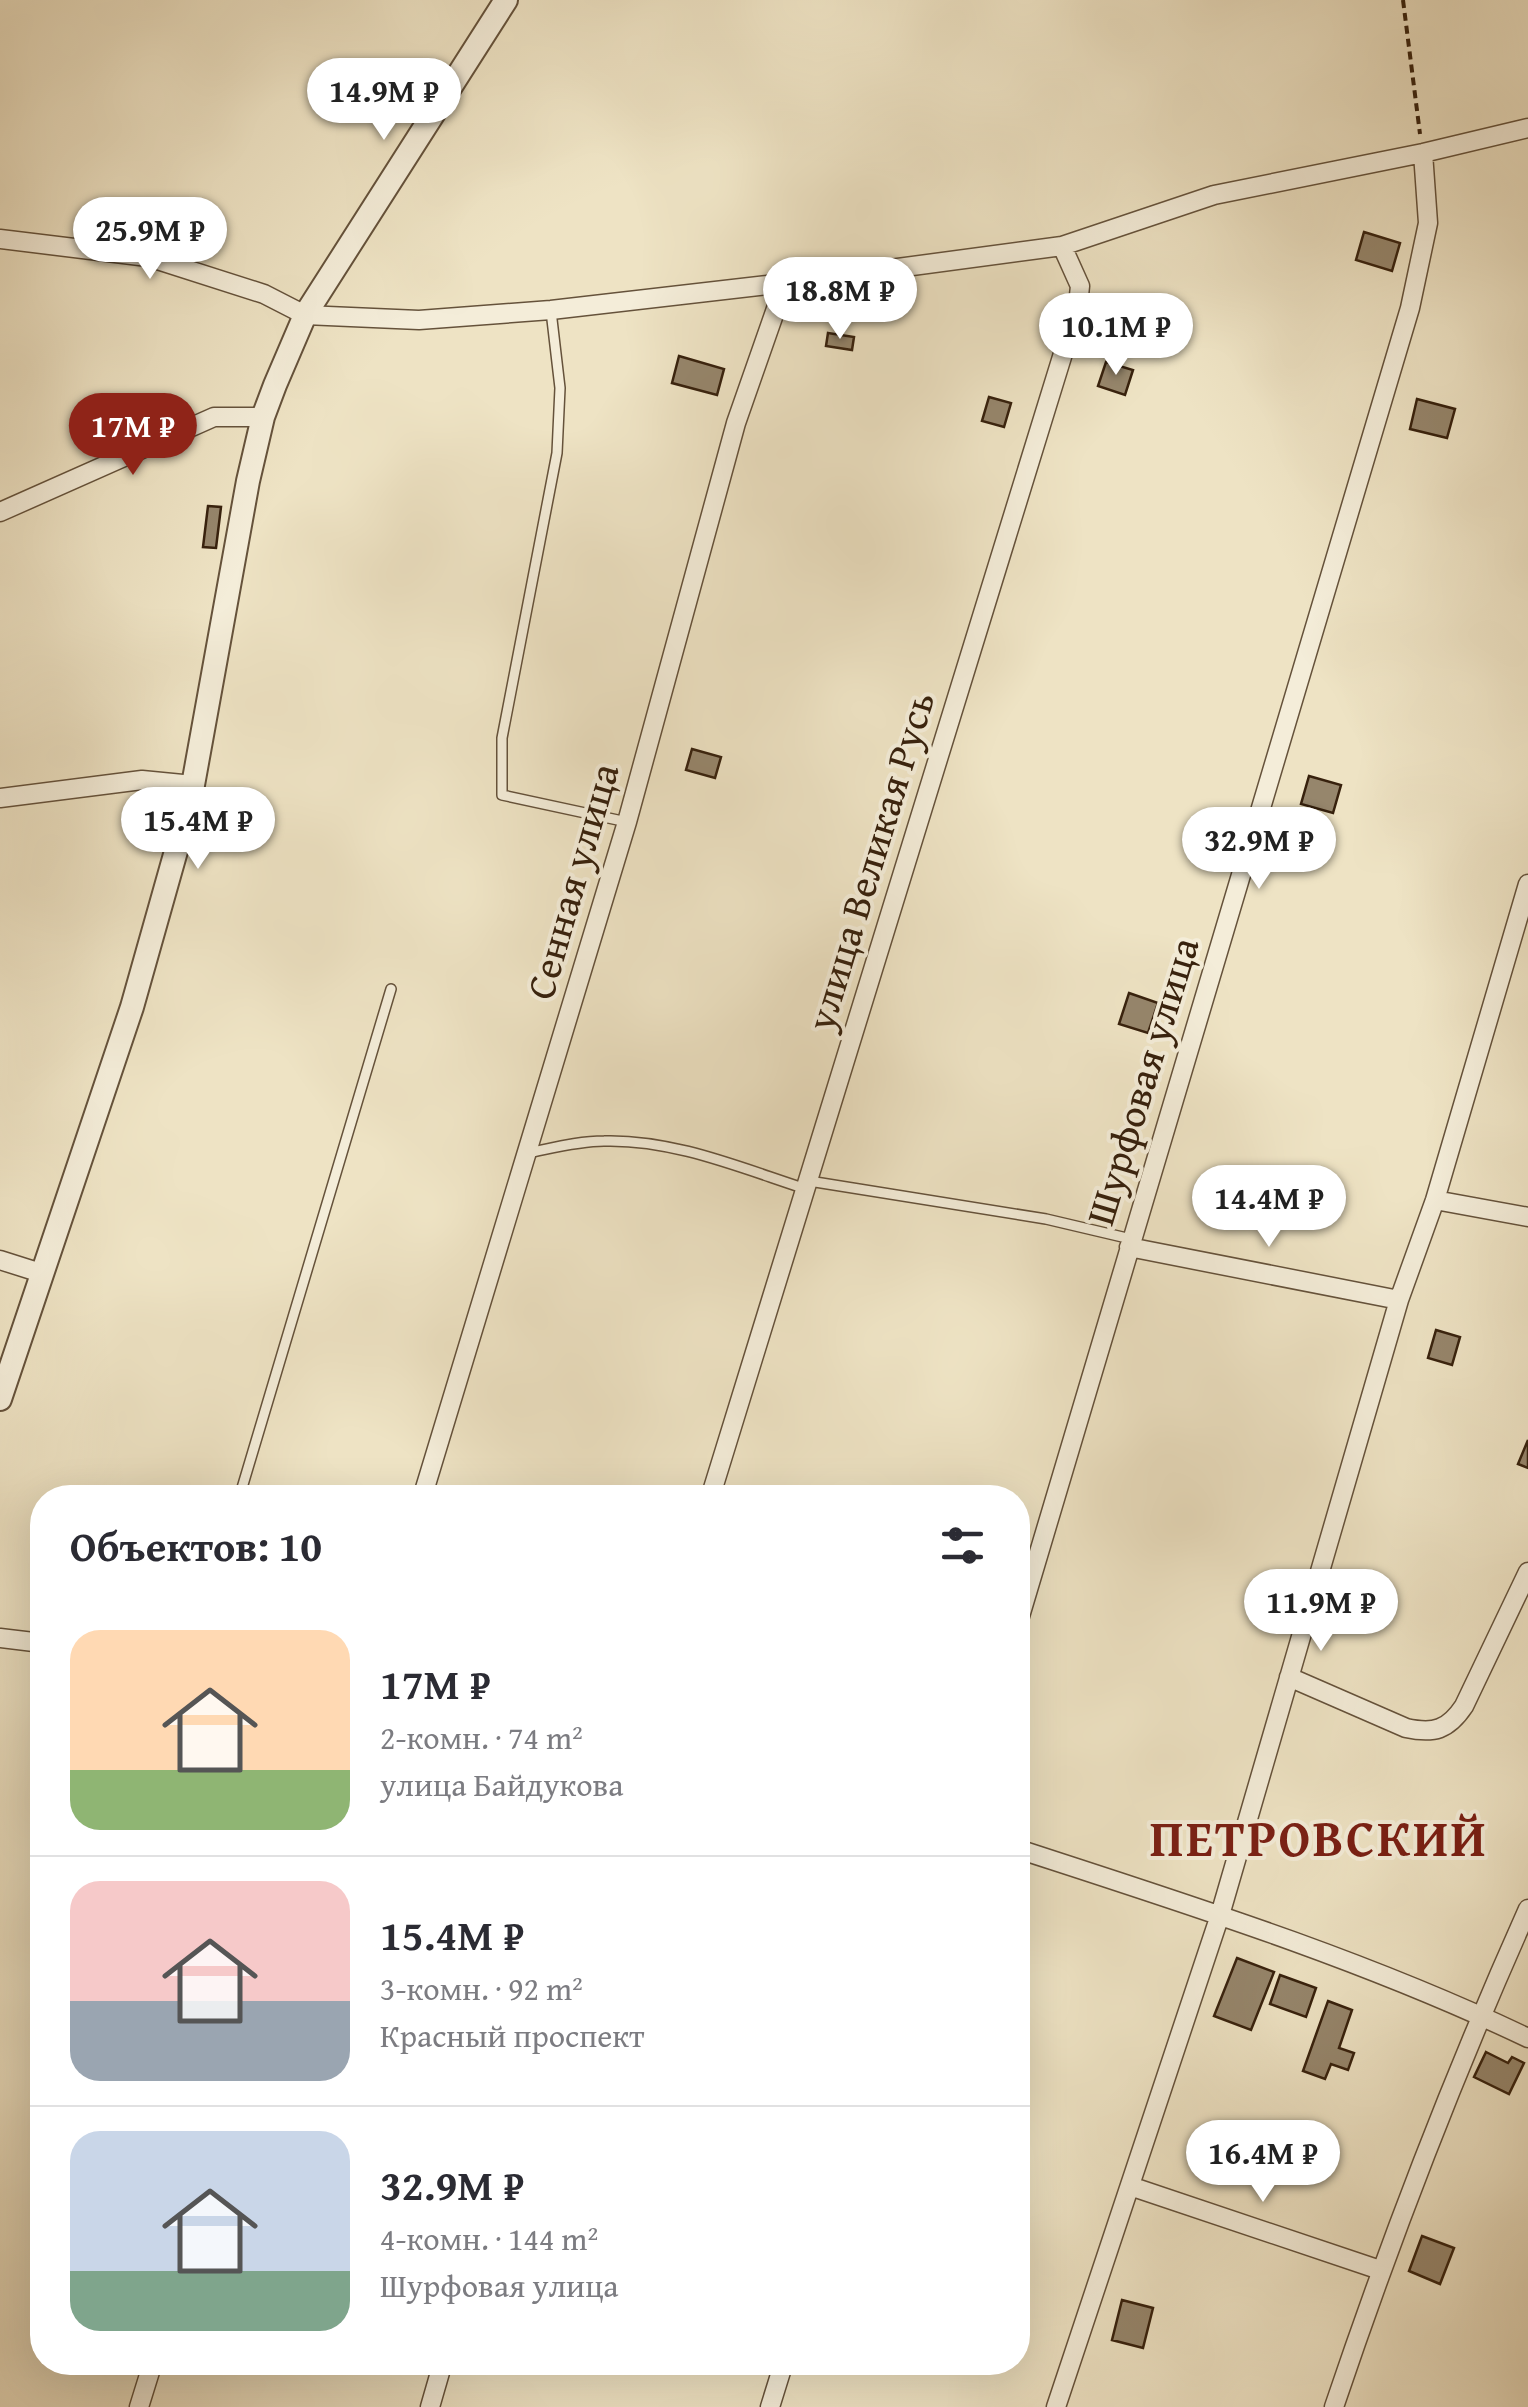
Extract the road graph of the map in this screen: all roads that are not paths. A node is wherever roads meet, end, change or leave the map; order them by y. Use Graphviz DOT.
graph roads {
  1 [pos="506,0"];
  2 [pos="1528,128"];
  3 [pos="1423,154"];
  4 [pos="0,239"];
  5 [pos="1062,246"];
  6 [pos="785,284"];
  7 [pos="550,310"];
  8 [pos="305,314"];
  9 [pos="263,418"];
  10 [pos="0,512"];
  11 [pos="193,785"];
  12 [pos="0,798"];
  13 [pos="627,822"];
  14 [pos="1528,884"];
  15 [pos="390,988"];
  16 [pos="528,1153"];
  17 [pos="807,1185"];
  18 [pos="1435,1200"];
  19 [pos="1528,1217"];
  20 [pos="1130,1243"];
  21 [pos="0,1260"];
  22 [pos="41,1273"];
  23 [pos="1400,1300"];
  24 [pos="0,1399"];
  25 [pos="243,1485"];
  26 [pos="426,1485"];
  27 [pos="714,1485"];
  28 [pos="1528,1572"];
  29 [pos="1030,1582"];
  30 [pos="0,1638"];
  31 [pos="30,1642"];
  32 [pos="1289,1677"];
  33 [pos="1030,1853"];
  34 [pos="1528,1909"];
  35 [pos="1220,1915"];
  36 [pos="1480,2016"];
  37 [pos="1528,2038"];
  38 [pos="1130,2186"];
  39 [pos="1380,2270"];
  40 [pos="149,2375"];
  41 [pos="440,2375"];
  42 [pos="780,2375"];
  43 [pos="140,2407"];
  44 [pos="430,2407"];
  45 [pos="770,2407"];
  46 [pos="1056,2407"];
  47 [pos="1334,2407"];
  1 -- 8 [label="street"];
  2 -- 3 [label="street"];
  3 -- 5 [label="street"];
  3 -- 20 [label="street, Шурфовая улица"];
  4 -- 8 [label="street"];
  5 -- 6 [label="street"];
  5 -- 17 [label="street, улица Великая Русь"];
  6 -- 7 [label="street"];
  6 -- 13 [label="street, Сенная улица"];
  7 -- 8 [label="street"];
  7 -- 13 [label="lane"];
  8 -- 9 [label="street"];
  9 -- 10 [label="street"];
  9 -- 11 [label="street"];
  11 -- 12 [label="street"];
  11 -- 22 [label="street"];
  13 -- 16 [label="street, Сенная улица"];
  14 -- 18 [label="street"];
  15 -- 25 [label="lane"];
  16 -- 17 [label="lane"];
  16 -- 26 [label="street, Сенная улица"];
  17 -- 20 [label="lane"];
  17 -- 27 [label="street, улица Великая Русь"];
  18 -- 19 [label="street"];
  18 -- 23 [label="street"];
  20 -- 23 [label="street"];
  20 -- 29 [label="street, Шурфовая улица"];
  21 -- 22 [label="street"];
  22 -- 24 [label="street"];
  23 -- 32 [label="street"];
  28 -- 32 [label="street"];
  30 -- 31 [label="street"];
  32 -- 35 [label="street"];
  33 -- 35 [label="street"];
  34 -- 36 [label="street"];
  35 -- 36 [label="street"];
  35 -- 38 [label="street"];
  36 -- 37 [label="street"];
  36 -- 39 [label="street"];
  38 -- 39 [label="street"];
  38 -- 46 [label="street"];
  39 -- 47 [label="street"];
  40 -- 43 [label="street"];
  41 -- 44 [label="street"];
  42 -- 45 [label="street"];
}
